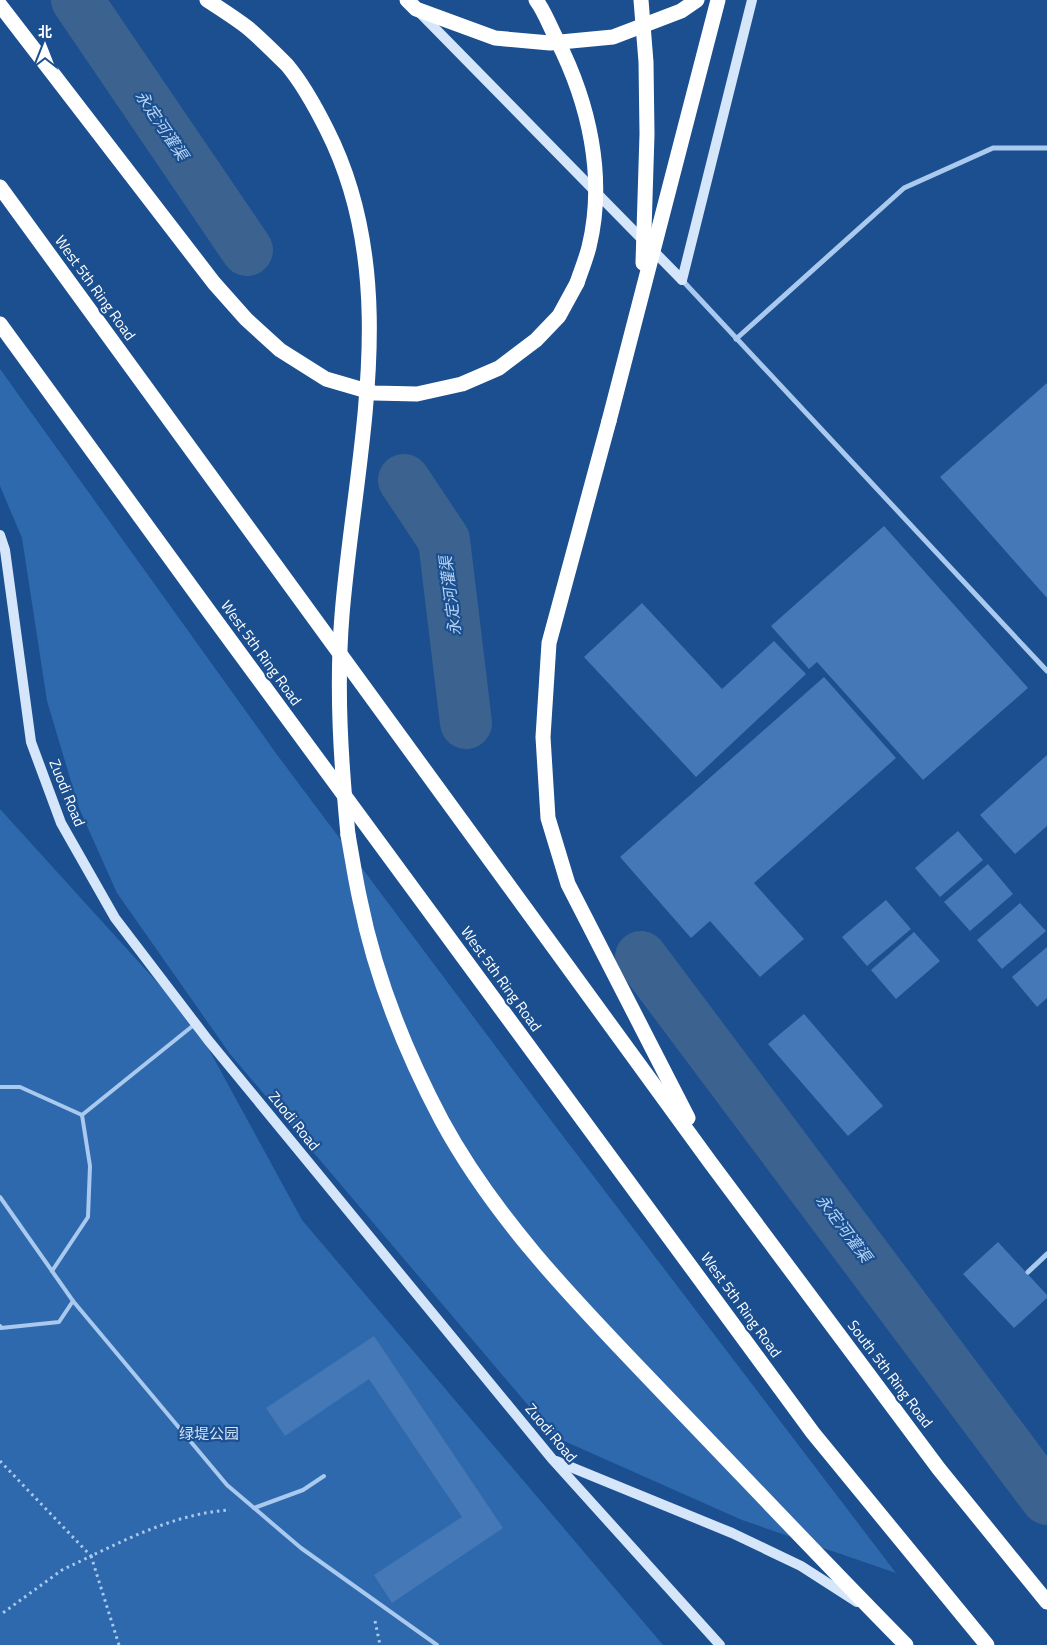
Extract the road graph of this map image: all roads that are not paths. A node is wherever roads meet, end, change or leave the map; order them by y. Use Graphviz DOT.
graph roads {
  1 [pos="207,0"];
  2 [pos="536,0"];
  3 [pos="641,0"];
  4 [pos="697,0"];
  5 [pos="718,0"];
  6 [pos="752,0"];
  7 [pos="412,4"];
  8 [pos="0,5"];
  9 [pos="1047,148"];
  10 [pos="0,187"];
  11 [pos="682,280"];
  12 [pos="642,289"];
  13 [pos="0,324"];
  14 [pos="736,339"];
  15 [pos="0,535"];
  16 [pos="1047,671"];
  17 [pos="195,1024"];
  18 [pos="0,1087"];
  19 [pos="82,1115"];
  20 [pos="710,1162"];
  21 [pos="0,1197"];
  22 [pos="1047,1254"];
  23 [pos="52,1271"];
  24 [pos="1028,1272"];
  25 [pos="73,1301"];
  26 [pos="0,1326"];
  27 [pos="553,1460"];
  28 [pos="324,1476"];
  29 [pos="254,1508"];
  30 [pos="1047,1602"];
  31 [pos="873,1612"];
  32 [pos="437,1645"];
  33 [pos="720,1645"];
  34 [pos="906,1645"];
  35 [pos="987,1645"];
  1 -- 31 [label="highway, bridge"];
  2 -- 8 [label="highway, bridge"];
  3 -- 12 [label="highway, bridge"];
  4 -- 7 [label="highway"];
  5 -- 12 [label="highway, bridge"];
  6 -- 11 [label="main road"];
  7 -- 11 [label="main road"];
  9 -- 14 [label="street"];
  10 -- 20 [label="highway, West 5th Ring Road"];
  11 -- 14 [label="street"];
  12 -- 20 [label="highway, bridge"];
  13 -- 35 [label="highway, West 5th Ring Road"];
  14 -- 16 [label="street"];
  15 -- 17 [label="main road, Zuodi Road"];
  17 -- 19 [label="lane"];
  17 -- 27 [label="main road, Zuodi Road"];
  18 -- 19 [label="lane"];
  19 -- 23 [label="lane"];
  20 -- 30 [label="highway, South 5th Ring Road"];
  21 -- 23 [label="lane"];
  22 -- 24 [label="street"];
  23 -- 25 [label="lane"];
  25 -- 26 [label="lane"];
  25 -- 29 [label="lane"];
  27 -- 31 [label="main road"];
  27 -- 33 [label="main road, Zuodi Road"];
  28 -- 29 [label="lane"];
  29 -- 32 [label="lane"];
  31 -- 34 [label="highway"];
}
